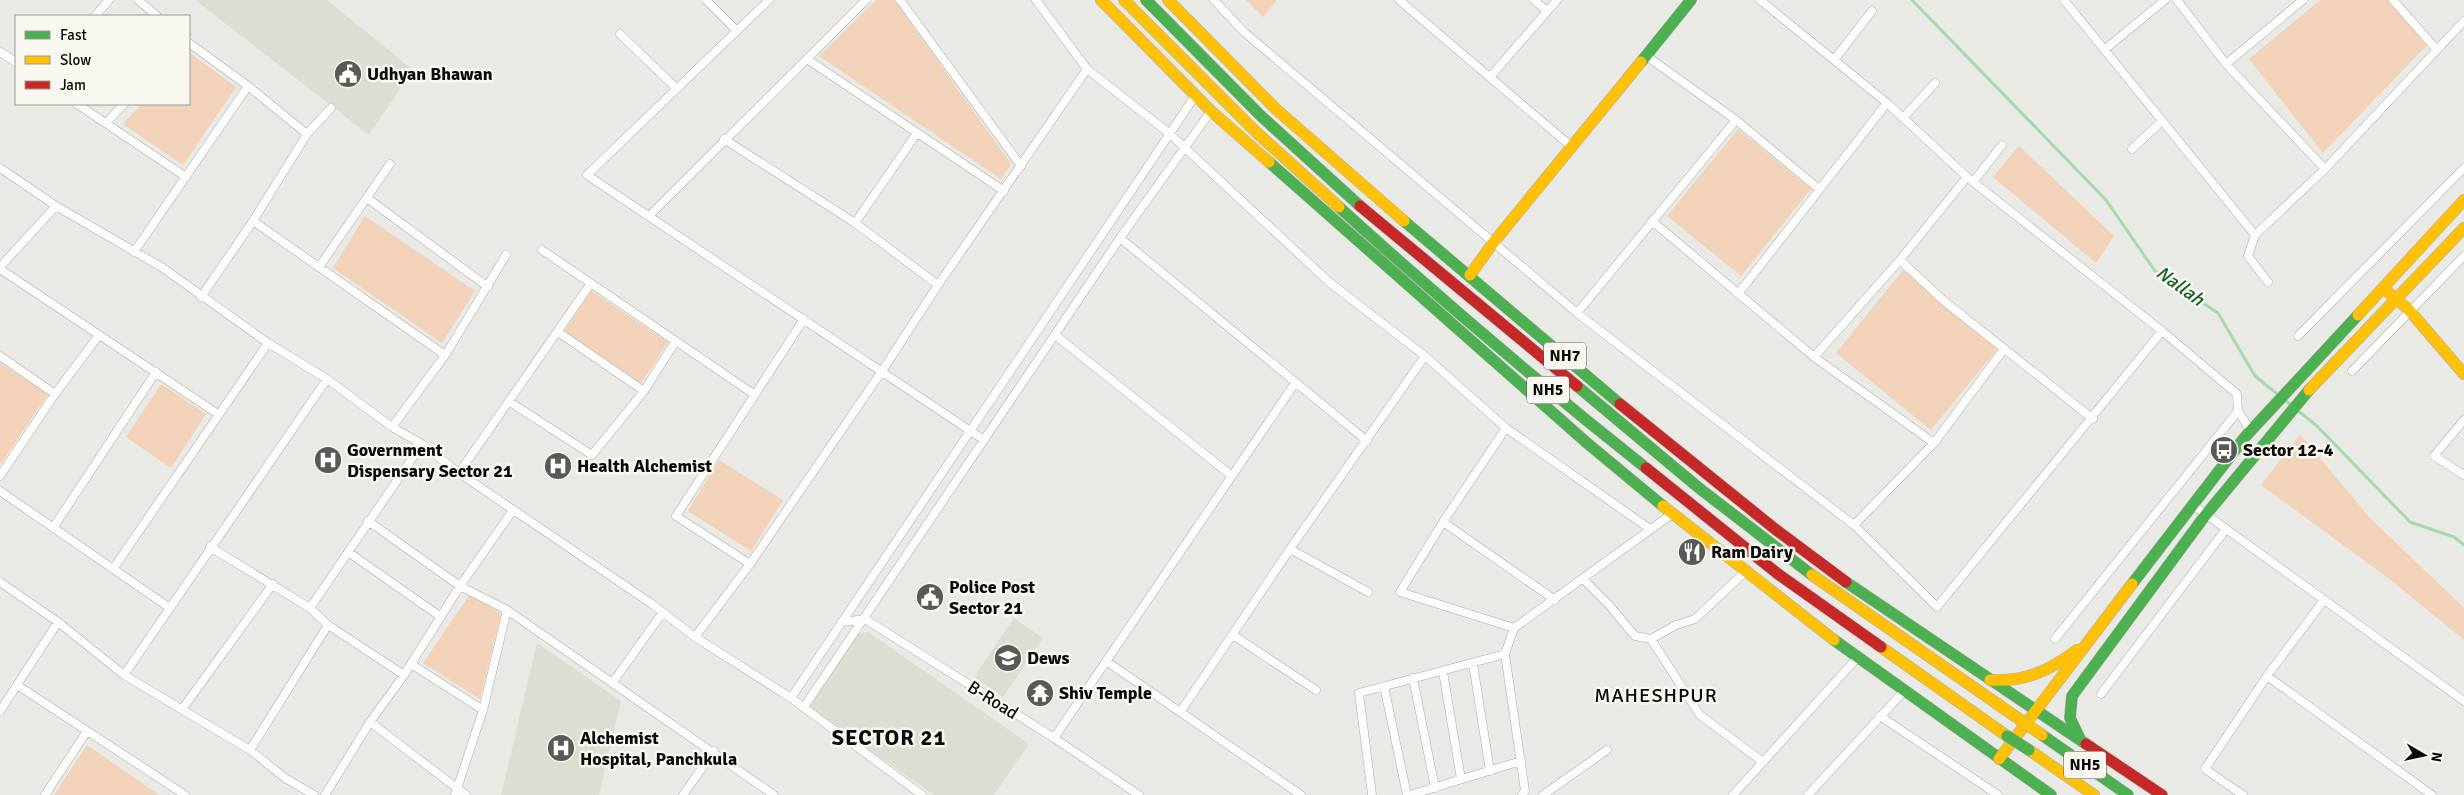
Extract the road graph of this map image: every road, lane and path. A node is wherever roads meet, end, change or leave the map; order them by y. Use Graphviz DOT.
graph roads {
  1 [pos="109,0"];
  2 [pos="138,0"];
  3 [pos="706,0"];
  4 [pos="769,0"];
  5 [pos="866,0"];
  6 [pos="900,0"];
  7 [pos="1036,0"];
  8 [pos="1101,0"];
  9 [pos="1124,0"];
  10 [pos="1146,0"];
  11 [pos="1168,0"];
  12 [pos="1214,0"];
  13 [pos="1398,0"];
  14 [pos="1534,0"];
  15 [pos="1557,0"];
  16 [pos="1691,0"];
  17 [pos="2064,0"];
  18 [pos="2165,0"];
  19 [pos="2177,0"];
  20 [pos="2303,0"];
  21 [pos="2393,0"];
  22 [pos="1765,2"];
  23 [pos="1547,11"];
  24 [pos="1872,12"];
  25 [pos="96,15"];
  26 [pos="156,15"];
  27 [pos="2464,21"];
  28 [pos="736,30"];
  29 [pos="620,34"];
  30 [pos="190,44"];
  31 [pos="2104,50"];
  32 [pos="2437,50"];
  33 [pos="0,52"];
  34 [pos="1644,55"];
  35 [pos="807,59"];
  36 [pos="1834,60"];
  37 [pos="15,61"];
  38 [pos="2226,64"];
  39 [pos="1087,69"];
  40 [pos="1490,77"];
  41 [pos="1934,83"];
  42 [pos="248,86"];
  43 [pos="676,89"];
  44 [pos="1195,96"];
  45 [pos="1887,103"];
  46 [pos="78,105"];
  47 [pos="123,105"];
  48 [pos="331,108"];
  49 [pos="1211,111"];
  50 [pos="1903,118"];
  51 [pos="1736,120"];
  52 [pos="2162,121"];
  53 [pos="106,124"];
  54 [pos="917,133"];
  55 [pos="307,134"];
  56 [pos="1170,134"];
  57 [pos="724,139"];
  58 [pos="2002,145"];
  59 [pos="1572,147"];
  60 [pos="1185,148"];
  61 [pos="2132,149"];
  62 [pos="390,164"];
  63 [pos="1021,166"];
  64 [pos="0,168"];
  65 [pos="2464,168"];
  66 [pos="2325,169"];
  67 [pos="186,178"];
  68 [pos="1970,179"];
  69 [pos="1820,190"];
  70 [pos="1004,191"];
  71 [pos="367,198"];
  72 [pos="2464,200"];
  73 [pos="56,206"];
  74 [pos="649,216"];
  75 [pos="253,221"];
  76 [pos="1652,221"];
  77 [pos="855,223"];
  78 [pos="1110,223"];
  79 [pos="2464,228"];
  80 [pos="1122,235"];
  81 [pos="2255,236"];
  82 [pos="1493,243"];
  83 [pos="542,250"];
  84 [pos="134,252"];
  85 [pos="506,255"];
  86 [pos="2464,256"];
  87 [pos="1900,260"];
  88 [pos="320,267"];
  89 [pos="0,268"];
  90 [pos="1470,276"];
  91 [pos="2268,282"];
  92 [pos="591,283"];
  93 [pos="938,285"];
  94 [pos="488,286"];
  95 [pos="2383,286"];
  96 [pos="1738,294"];
  97 [pos="201,296"];
  98 [pos="2395,298"];
  99 [pos="2409,310"];
  100 [pos="1577,313"];
  101 [pos="804,319"];
  102 [pos="1527,324"];
  103 [pos="2162,331"];
  104 [pos="558,332"];
  105 [pos="99,335"];
  106 [pos="1055,335"];
  107 [pos="2298,336"];
  108 [pos="1516,337"];
  109 [pos="675,342"];
  110 [pos="268,343"];
  111 [pos="2004,349"];
  112 [pos="1505,354"];
  113 [pos="445,355"];
  114 [pos="0,356"];
  115 [pos="1425,356"];
  116 [pos="1814,358"];
  117 [pos="1497,364"];
  118 [pos="2352,371"];
  119 [pos="156,372"];
  120 [pos="882,372"];
  121 [pos="2464,374"];
  122 [pos="326,379"];
  123 [pos="1295,383"];
  124 [pos="644,390"];
  125 [pos="55,394"];
  126 [pos="755,395"];
  127 [pos="510,402"];
  128 [pos="2238,412"];
  129 [pos="218,414"];
  130 [pos="2093,419"];
  131 [pos="2464,420"];
  132 [pos="392,427"];
  133 [pos="1506,428"];
  134 [pos="2251,430"];
  135 [pos="971,431"];
  136 [pos="984,440"];
  137 [pos="1367,441"];
  138 [pos="1934,443"];
  139 [pos="422,444"];
  140 [pos="459,473"];
  141 [pos="2464,475"];
  142 [pos="0,476"];
  143 [pos="1232,476"];
  144 [pos="0,490"];
  145 [pos="2193,505"];
  146 [pos="513,510"];
  147 [pos="1672,514"];
  148 [pos="2207,515"];
  149 [pos="368,521"];
  150 [pos="1443,522"];
  151 [pos="1854,525"];
  152 [pos="52,528"];
  153 [pos="1650,529"];
  154 [pos="2226,529"];
  155 [pos="210,547"];
  156 [pos="1290,549"];
  157 [pos="348,552"];
  158 [pos="750,564"];
  159 [pos="113,569"];
  160 [pos="1746,572"];
  161 [pos="1583,579"];
  162 [pos="0,582"];
  163 [pos="273,584"];
  164 [pos="460,586"];
  165 [pos="1368,592"];
  166 [pos="1555,600"];
  167 [pos="2324,600"];
  168 [pos="170,608"];
  169 [pos="310,608"];
  170 [pos="507,610"];
  171 [pos="663,612"];
  172 [pos="441,617"];
  173 [pos="864,620"];
  174 [pos="58,622"];
  175 [pos="842,622"];
  176 [pos="328,625"];
  177 [pos="1514,628"];
  178 [pos="1233,635"];
  179 [pos="695,637"];
  180 [pos="1651,638"];
  181 [pos="2055,639"];
  182 [pos="2089,641"];
  183 [pos="1505,654"];
  184 [pos="1857,658"];
  185 [pos="1106,661"];
  186 [pos="411,664"];
  187 [pos="1473,664"];
  188 [pos="1443,672"];
  189 [pos="124,674"];
  190 [pos="404,675"];
  191 [pos="2268,676"];
  192 [pos="1413,678"];
  193 [pos="1990,680"];
  194 [pos="613,682"];
  195 [pos="17,684"];
  196 [pos="1384,686"];
  197 [pos="1316,690"];
  198 [pos="1905,690"];
  199 [pos="2101,694"];
  200 [pos="791,698"];
  201 [pos="2464,701"];
  202 [pos="183,708"];
  203 [pos="804,708"];
  204 [pos="2035,709"];
  205 [pos="483,710"];
  206 [pos="0,711"];
  207 [pos="1181,711"];
  208 [pos="1880,716"];
  209 [pos="370,722"];
  210 [pos="87,730"];
  211 [pos="1054,738"];
  212 [pos="2080,739"];
  213 [pos="250,750"];
  214 [pos="1607,750"];
  215 [pos="714,752"];
  216 [pos="1999,759"];
  217 [pos="1521,761"];
  218 [pos="1763,762"];
  219 [pos="1490,771"];
  220 [pos="1461,780"];
  221 [pos="1435,788"];
  222 [pos="457,792"];
  223 [pos="769,794"];
  224 [pos="1526,794"];
  225 [pos="45,795"];
  226 [pos="185,795"];
  227 [pos="314,795"];
  228 [pos="325,795"];
  229 [pos="466,795"];
  230 [pos="683,795"];
  231 [pos="922,795"];
  232 [pos="1138,795"];
  233 [pos="1301,795"];
  234 [pos="1372,795"];
  235 [pos="1409,795"];
  236 [pos="1543,795"];
  237 [pos="1733,795"];
  238 [pos="1808,795"];
  239 [pos="1998,795"];
  240 [pos="2051,795"];
  241 [pos="2094,795"];
  242 [pos="2128,795"];
  243 [pos="2162,795"];
  244 [pos="2243,795"];
  245 [pos="2432,795"];
  1 -- 25 [label="street"];
  2 -- 26 [label="street"];
  3 -- 28 [label="street"];
  4 -- 28 [label="street"];
  5 -- 35 [label="street"];
  6 -- 63 [label="street"];
  7 -- 39 [label="street"];
  8 -- 44 [label="main road"];
  9 -- 112 [label="main road, NH5"];
  10 -- 108 [label="main road, NH5"];
  11 -- 90 [label="main road, NH7"];
  12 -- 82 [label="street"];
  13 -- 40 [label="street"];
  14 -- 23 [label="street"];
  15 -- 23 [label="street"];
  16 -- 34 [label="main road"];
  17 -- 31 [label="street"];
  18 -- 31 [label="street"];
  19 -- 38 [label="street"];
  20 -- 38 [label="street"];
  21 -- 32 [label="street"];
  22 -- 36 [label="street"];
  23 -- 40 [label="street"];
  24 -- 36 [label="street"];
  27 -- 32 [label="street"];
  28 -- 43 [label="street"];
  29 -- 43 [label="street"];
  30 -- 42 [label="street"];
  31 -- 52 [label="street"];
  32 -- 66 [label="street"];
  33 -- 37 [label="street"];
  34 -- 51 [label="street"];
  34 -- 59 [label="main road"];
  35 -- 54 [label="street"];
  35 -- 57 [label="street"];
  36 -- 45 [label="street"];
  38 -- 66 [label="street"];
  39 -- 56 [label="street"];
  39 -- 63 [label="street"];
  40 -- 59 [label="street"];
  41 -- 50 [label="street"];
  42 -- 55 [label="street"];
  42 -- 67 [label="street"];
  43 -- 74 [label="street"];
  44 -- 49 [label="main road"];
  44 -- 56 [label="street"];
  45 -- 50 [label="street"];
  45 -- 69 [label="street"];
  46 -- 53 [label="street"];
  47 -- 53 [label="street"];
  48 -- 55 [label="street"];
  49 -- 60 [label="street"];
  49 -- 117 [label="main road"];
  50 -- 68 [label="street"];
  51 -- 69 [label="street"];
  51 -- 76 [label="street"];
  52 -- 61 [label="street"];
  52 -- 81 [label="street"];
  53 -- 67 [label="street"];
  54 -- 70 [label="street"];
  54 -- 77 [label="street"];
  55 -- 75 [label="street"];
  56 -- 60 [label="street"];
  56 -- 78 [label="street"];
  57 -- 74 [label="street"];
  57 -- 77 [label="street"];
  58 -- 68 [label="street"];
  59 -- 82 [label="main road"];
  60 -- 80 [label="street"];
  60 -- 115 [label="street"];
  62 -- 71 [label="street"];
  63 -- 70 [label="street"];
  64 -- 73 [label="street"];
  65 -- 107 [label="street"];
  66 -- 81 [label="street"];
  67 -- 84 [label="street"];
  68 -- 87 [label="street"];
  68 -- 103 [label="street"];
  69 -- 96 [label="street"];
  70 -- 93 [label="street"];
  71 -- 88 [label="street"];
  71 -- 94 [label="street"];
  72 -- 95 [label="main road"];
  73 -- 84 [label="street"];
  73 -- 89 [label="street"];
  74 -- 101 [label="street"];
  75 -- 88 [label="street"];
  75 -- 97 [label="street"];
  76 -- 96 [label="street"];
  76 -- 100 [label="street"];
  77 -- 93 [label="street"];
  78 -- 80 [label="street"];
  78 -- 135 [label="street"];
  79 -- 98 [label="main road"];
  80 -- 106 [label="street"];
  80 -- 123 [label="street"];
  81 -- 91 [label="street"];
  82 -- 90 [label="main road"];
  82 -- 100 [label="street"];
  83 -- 92 [label="street"];
  84 -- 97 [label="street"];
  85 -- 94 [label="street"];
  86 -- 99 [label="street"];
  87 -- 111 [label="street"];
  87 -- 116 [label="street"];
  88 -- 113 [label="street"];
  89 -- 105 [label="street"];
  90 -- 102 [label="main road, NH7"];
  92 -- 104 [label="street"];
  92 -- 109 [label="street"];
  93 -- 120 [label="street"];
  94 -- 113 [label="street"];
  95 -- 98 [label="main road"];
  95 -- 134 [label="main road"];
  96 -- 116 [label="street"];
  97 -- 110 [label="street"];
  98 -- 99 [label="main road"];
  98 -- 148 [label="main road"];
  99 -- 118 [label="street"];
  99 -- 121 [label="main road"];
  100 -- 151 [label="street"];
  101 -- 120 [label="street"];
  101 -- 126 [label="street"];
  102 -- 108 [label="main road"];
  102 -- 193 [label="main road, NH7"];
  103 -- 128 [label="street"];
  103 -- 130 [label="street"];
  104 -- 124 [label="street"];
  104 -- 127 [label="street"];
  105 -- 119 [label="street"];
  105 -- 125 [label="street"];
  106 -- 136 [label="street"];
  106 -- 143 [label="street"];
  108 -- 242 [label="main road, NH5, bridge"];
  109 -- 124 [label="street"];
  109 -- 126 [label="street"];
  110 -- 122 [label="street"];
  110 -- 129 [label="street"];
  111 -- 130 [label="street"];
  111 -- 138 [label="street"];
  112 -- 117 [label="main road"];
  112 -- 241 [label="main road, NH5, bridge"];
  113 -- 132 [label="street"];
  114 -- 125 [label="street"];
  115 -- 133 [label="street"];
  115 -- 137 [label="street"];
  116 -- 138 [label="street"];
  117 -- 147 [label="main road"];
  119 -- 129 [label="street"];
  119 -- 152 [label="street"];
  120 -- 135 [label="street"];
  120 -- 158 [label="street"];
  122 -- 132 [label="street"];
  122 -- 155 [label="street"];
  123 -- 137 [label="street"];
  123 -- 143 [label="street"];
  124 -- 127 [label="street"];
  125 -- 142 [label="street"];
  126 -- 158 [label="street"];
  127 -- 140 [label="street"];
  128 -- 134 [label="street"];
  128 -- 181 [label="street"];
  129 -- 159 [label="street"];
  130 -- 151 [label="street"];
  131 -- 141 [label="street"];
  132 -- 139 [label="street"];
  133 -- 150 [label="street"];
  133 -- 153 [label="street"];
  134 -- 145 [label="main road"];
  135 -- 136 [label="street"];
  135 -- 175 [label="street"];
  136 -- 173 [label="street"];
  137 -- 156 [label="street"];
  138 -- 151 [label="street"];
  139 -- 140 [label="street"];
  139 -- 149 [label="street"];
  140 -- 146 [label="street"];
  143 -- 185 [label="street"];
  144 -- 152 [label="street"];
  145 -- 148 [label="street"];
  145 -- 182 [label="main road"];
  146 -- 164 [label="street"];
  146 -- 171 [label="street"];
  147 -- 153 [label="street"];
  147 -- 160 [label="main road"];
  148 -- 154 [label="street"];
  148 -- 212 [label="main road"];
  149 -- 157 [label="street"];
  149 -- 164 [label="street"];
  150 -- 166 [label="street"];
  150 -- 177 [label="street"];
  152 -- 159 [label="street"];
  153 -- 161 [label="street"];
  154 -- 167 [label="street"];
  154 -- 199 [label="street"];
  155 -- 163 [label="street"];
  155 -- 168 [label="street"];
  156 -- 165 [label="street"];
  156 -- 178 [label="street"];
  157 -- 169 [label="street"];
  157 -- 172 [label="street"];
  158 -- 179 [label="street"];
  159 -- 168 [label="street"];
  160 -- 180 [label="street"];
  160 -- 184 [label="main road"];
  161 -- 166 [label="street"];
  161 -- 180 [label="street"];
  162 -- 174 [label="street"];
  163 -- 169 [label="street"];
  163 -- 202 [label="street"];
  164 -- 170 [label="street"];
  164 -- 172 [label="street"];
  166 -- 177 [label="street"];
  167 -- 191 [label="street"];
  167 -- 201 [label="street"];
  168 -- 189 [label="street"];
  169 -- 176 [label="street"];
  170 -- 194 [label="street"];
  170 -- 205 [label="street"];
  171 -- 179 [label="street"];
  171 -- 194 [label="street"];
  172 -- 186 [label="street"];
  173 -- 175 [label="street"];
  173 -- 203 [label="street"];
  173 -- 211 [label="street, B-Road"];
  174 -- 189 [label="street"];
  174 -- 195 [label="street"];
  175 -- 200 [label="street"];
  176 -- 190 [label="street"];
  176 -- 213 [label="street"];
  177 -- 183 [label="street"];
  178 -- 197 [label="street"];
  178 -- 207 [label="street"];
  179 -- 200 [label="street"];
  180 -- 218 [label="street"];
  182 -- 193 [label="main road"];
  182 -- 204 [label="main road"];
  183 -- 187 [label="street"];
  183 -- 217 [label="street"];
  184 -- 198 [label="main road"];
  184 -- 218 [label="street"];
  185 -- 207 [label="street"];
  185 -- 211 [label="street"];
  186 -- 190 [label="street"];
  186 -- 205 [label="street"];
  187 -- 188 [label="street"];
  187 -- 219 [label="street"];
  188 -- 192 [label="street"];
  188 -- 220 [label="street"];
  189 -- 202 [label="street"];
  190 -- 209 [label="street"];
  191 -- 244 [label="street"];
  191 -- 245 [label="street"];
  192 -- 196 [label="street"];
  192 -- 221 [label="street"];
  193 -- 204 [label="main road, NH7"];
  194 -- 215 [label="street"];
  195 -- 206 [label="street"];
  195 -- 210 [label="street"];
  196 -- 234 [label="street"];
  196 -- 235 [label="street"];
  198 -- 208 [label="street"];
  198 -- 216 [label="main road"];
  200 -- 203 [label="street"];
  202 -- 213 [label="street"];
  203 -- 231 [label="street"];
  204 -- 212 [label="main road, NH7"];
  204 -- 216 [label="main road"];
  205 -- 222 [label="street"];
  207 -- 233 [label="street"];
  208 -- 238 [label="street"];
  208 -- 239 [label="street"];
  209 -- 222 [label="street"];
  209 -- 228 [label="street"];
  210 -- 225 [label="street"];
  210 -- 226 [label="street"];
  211 -- 232 [label="street, B-Road"];
  212 -- 243 [label="main road, NH7"];
  213 -- 227 [label="street"];
  214 -- 236 [label="street"];
  215 -- 223 [label="street"];
  215 -- 230 [label="street"];
  216 -- 240 [label="main road"];
  217 -- 219 [label="street"];
  217 -- 224 [label="street"];
  218 -- 237 [label="street"];
  219 -- 220 [label="street"];
  220 -- 221 [label="street"];
  221 -- 235 [label="street"];
  222 -- 229 [label="street"];
}
